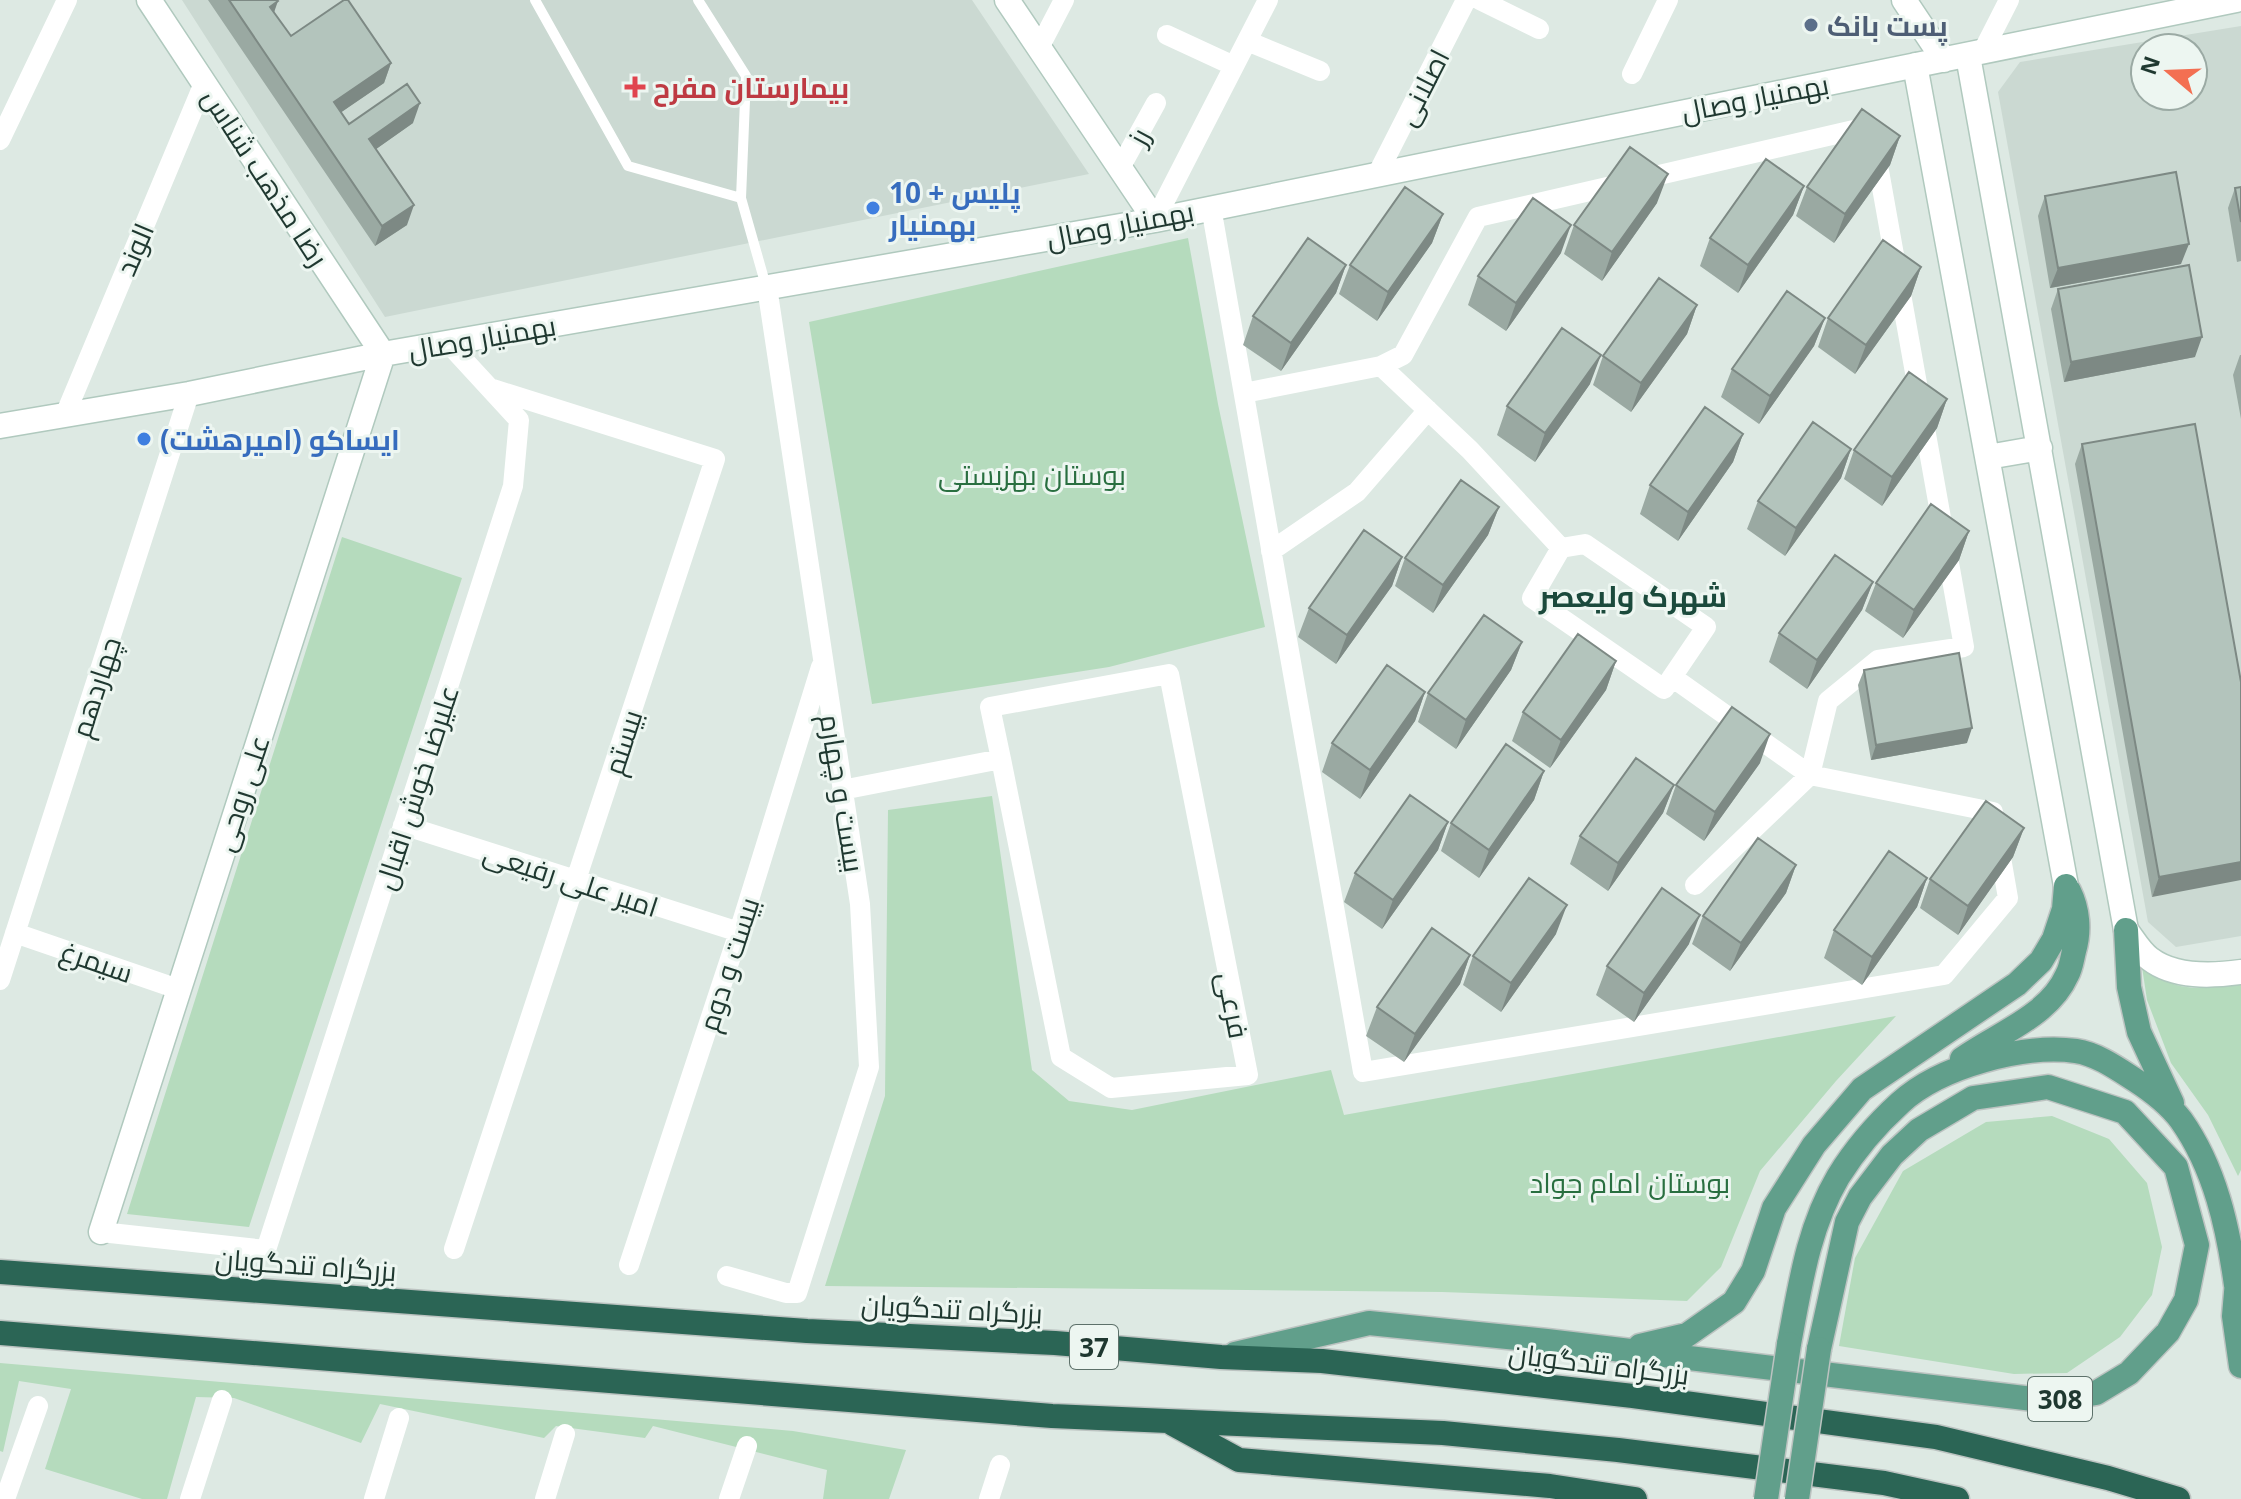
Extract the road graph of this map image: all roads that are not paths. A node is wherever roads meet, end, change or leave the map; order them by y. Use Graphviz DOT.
graph roads {
  1 [pos="67,0"];
  2 [pos="149,0"];
  3 [pos="535,0"];
  4 [pos="698,0"];
  5 [pos="1007,0"];
  6 [pos="1064,0"];
  7 [pos="1268,0"];
  8 [pos="1466,0"];
  9 [pos="1480,0"];
  10 [pos="1668,0"];
  11 [pos="1904,0"];
  12 [pos="2009,0"];
  13 [pos="2222,1"];
  14 [pos="1539,29"];
  15 [pos="1167,35"];
  16 [pos="1247,41"];
  17 [pos="1039,48"];
  18 [pos="1975,54"];
  19 [pos="1944,60"];
  20 [pos="1915,65"];
  21 [pos="1234,66"];
  22 [pos="1320,71"];
  23 [pos="1632,74"];
  24 [pos="204,83"];
  25 [pos="1156,103"];
  26 [pos="0,140"];
  27 [pos="1120,168"];
  28 [pos="1378,173"];
  29 [pos="741,198"];
  30 [pos="1211,207"];
  31 [pos="1155,220"];
  32 [pos="767,287"];
  33 [pos="449,344"];
  34 [pos="383,354"];
  35 [pos="1381,366"];
  36 [pos="490,388"];
  37 [pos="1244,393"];
  38 [pos="189,394"];
  39 [pos="1428,410"];
  40 [pos="65,415"];
  41 [pos="0,426"];
  42 [pos="2040,448"];
  43 [pos="1988,457"];
  44 [pos="1561,548"];
  45 [pos="1271,551"];
  46 [pos="823,662"];
  47 [pos="1672,677"];
  48 [pos="1001,759"];
  49 [pos="1810,775"];
  50 [pos="842,790"];
  51 [pos="403,825"];
  52 [pos="576,880"];
  53 [pos="1695,885"];
  54 [pos="2066,886"];
  55 [pos="2126,930"];
  56 [pos="739,932"];
  57 [pos="15,933"];
  58 [pos="2241,972"];
  59 [pos="0,980"];
  60 [pos="178,989"];
  61 [pos="1928,1084"];
  62 [pos="2186,1130"];
  63 [pos="101,1232"];
  64 [pos="2241,1242"];
  65 [pos="454,1249"];
  66 [pos="629,1265"];
  67 [pos="0,1272"];
  68 [pos="727,1276"];
  69 [pos="2236,1285"];
  70 [pos="0,1333"];
  71 [pos="1623,1350"];
  72 [pos="1221,1357"];
  73 [pos="2241,1366"];
  74 [pos="222,1400"];
  75 [pos="38,1406"];
  76 [pos="399,1418"];
  77 [pos="1169,1421"];
  78 [pos="565,1434"];
  79 [pos="747,1446"];
  80 [pos="1000,1465"];
  81 [pos="1475,1480"];
  82 [pos="5,1499"];
  83 [pos="190,1499"];
  84 [pos="374,1499"];
  85 [pos="545,1499"];
  86 [pos="729,1499"];
  87 [pos="989,1499"];
  88 [pos="1565,1499"];
  89 [pos="1635,1499"];
  90 [pos="1766,1499"];
  91 [pos="1797,1499"];
  92 [pos="1957,1499"];
  93 [pos="2178,1499"];
  1 -- 26 [label="street"];
  2 -- 24 [label="street, رضا مذهب شناس"];
  3 -- 29 [label="lane"];
  4 -- 29 [label="lane"];
  5 -- 17 [label="street"];
  6 -- 17 [label="street"];
  7 -- 16 [label="street"];
  8 -- 28 [label="street, اصلانی"];
  9 -- 14 [label="street"];
  10 -- 23 [label="street"];
  11 -- 19 [label="street"];
  12 -- 18 [label="street"];
  13 -- 18 [label="street, بهمنیار وصال"];
  15 -- 21 [label="street"];
  16 -- 21 [label="street"];
  16 -- 22 [label="street"];
  17 -- 27 [label="street"];
  18 -- 19 [label="street, بهمنیار وصال"];
  18 -- 42 [label="street"];
  19 -- 20 [label="street, بهمنیار وصال"];
  20 -- 28 [label="street, بهمنیار وصال"];
  20 -- 43 [label="street"];
  21 -- 31 [label="street"];
  24 -- 34 [label="street, رضا مذهب شناس"];
  24 -- 40 [label="street, الوند"];
  25 -- 27 [label="street, رز"];
  27 -- 31 [label="street"];
  28 -- 30 [label="street, بهمنیار وصال"];
  29 -- 32 [label="lane"];
  30 -- 31 [label="street, بهمنیار وصال"];
  30 -- 37 [label="street"];
  31 -- 32 [label="street, بهمنیار وصال"];
  32 -- 33 [label="street, بهمنیار وصال"];
  32 -- 46 [label="street, بیست و چهارم"];
  33 -- 34 [label="street, بهمنیار وصال"];
  33 -- 36 [label="street, علیرضا خوش اقبال"];
  34 -- 38 [label="street, بهمنیار وصال"];
  34 -- 60 [label="street, علی روحی"];
  35 -- 37 [label="street"];
  35 -- 39 [label="street"];
  35 -- 49 [label="street"];
  36 -- 51 [label="street, علیرضا خوش اقبال"];
  36 -- 52 [label="street, بیستم"];
  37 -- 45 [label="street"];
  38 -- 40 [label="street, بهمنیار وصال"];
  38 -- 57 [label="street, چهاردهم"];
  39 -- 44 [label="street"];
  39 -- 45 [label="street"];
  40 -- 41 [label="street, بهمنیار وصال"];
  42 -- 43 [label="street"];
  42 -- 55 [label="street"];
  43 -- 54 [label="street"];
  44 -- 47 [label="street"];
  44 -- 47 [label="street"];
  45 -- 49 [label="street"];
  46 -- 50 [label="street, بیست و چهارم"];
  46 -- 56 [label="street, بیست و دوم"];
  47 -- 49 [label="street"];
  48 -- 48 [label="street, فرعی"];
  48 -- 50 [label="street"];
  49 -- 53 [label="street"];
  50 -- 68 [label="street, بیست و چهارم"];
  51 -- 52 [label="street, امیر علی رفیعی"];
  51 -- 63 [label="street, علیرضا خوش اقبال"];
  52 -- 56 [label="street, امیر علی رفیعی"];
  52 -- 65 [label="street, بیستم"];
  54 -- 61 [label="main road"];
  54 -- 71 [label="main road"];
  55 -- 58 [label="street"];
  55 -- 62 [label="main road"];
  56 -- 66 [label="street, بیست و دوم"];
  57 -- 59 [label="street, چهاردهم"];
  57 -- 60 [label="street, سیمرغ"];
  60 -- 63 [label="street, علی روحی"];
  61 -- 62 [label="main road"];
  61 -- 90 [label="main road, bridge"];
  62 -- 69 [label="main road"];
  64 -- 69 [label="main road"];
  67 -- 72 [label="highway, بزرگراه تندگویان / 37"];
  69 -- 73 [label="main road"];
  70 -- 77 [label="highway"];
  71 -- 72 [label="main road, 308"];
  71 -- 91 [label="main road, 308, bridge"];
  72 -- 93 [label="highway, بزرگراه تندگویان / 37"];
  74 -- 83 [label="street"];
  75 -- 82 [label="street"];
  76 -- 84 [label="street"];
  77 -- 81 [label="highway"];
  77 -- 92 [label="highway"];
  78 -- 85 [label="street"];
  79 -- 86 [label="street"];
  80 -- 87 [label="street"];
  81 -- 88 [label="highway"];
  81 -- 89 [label="highway"];
}
